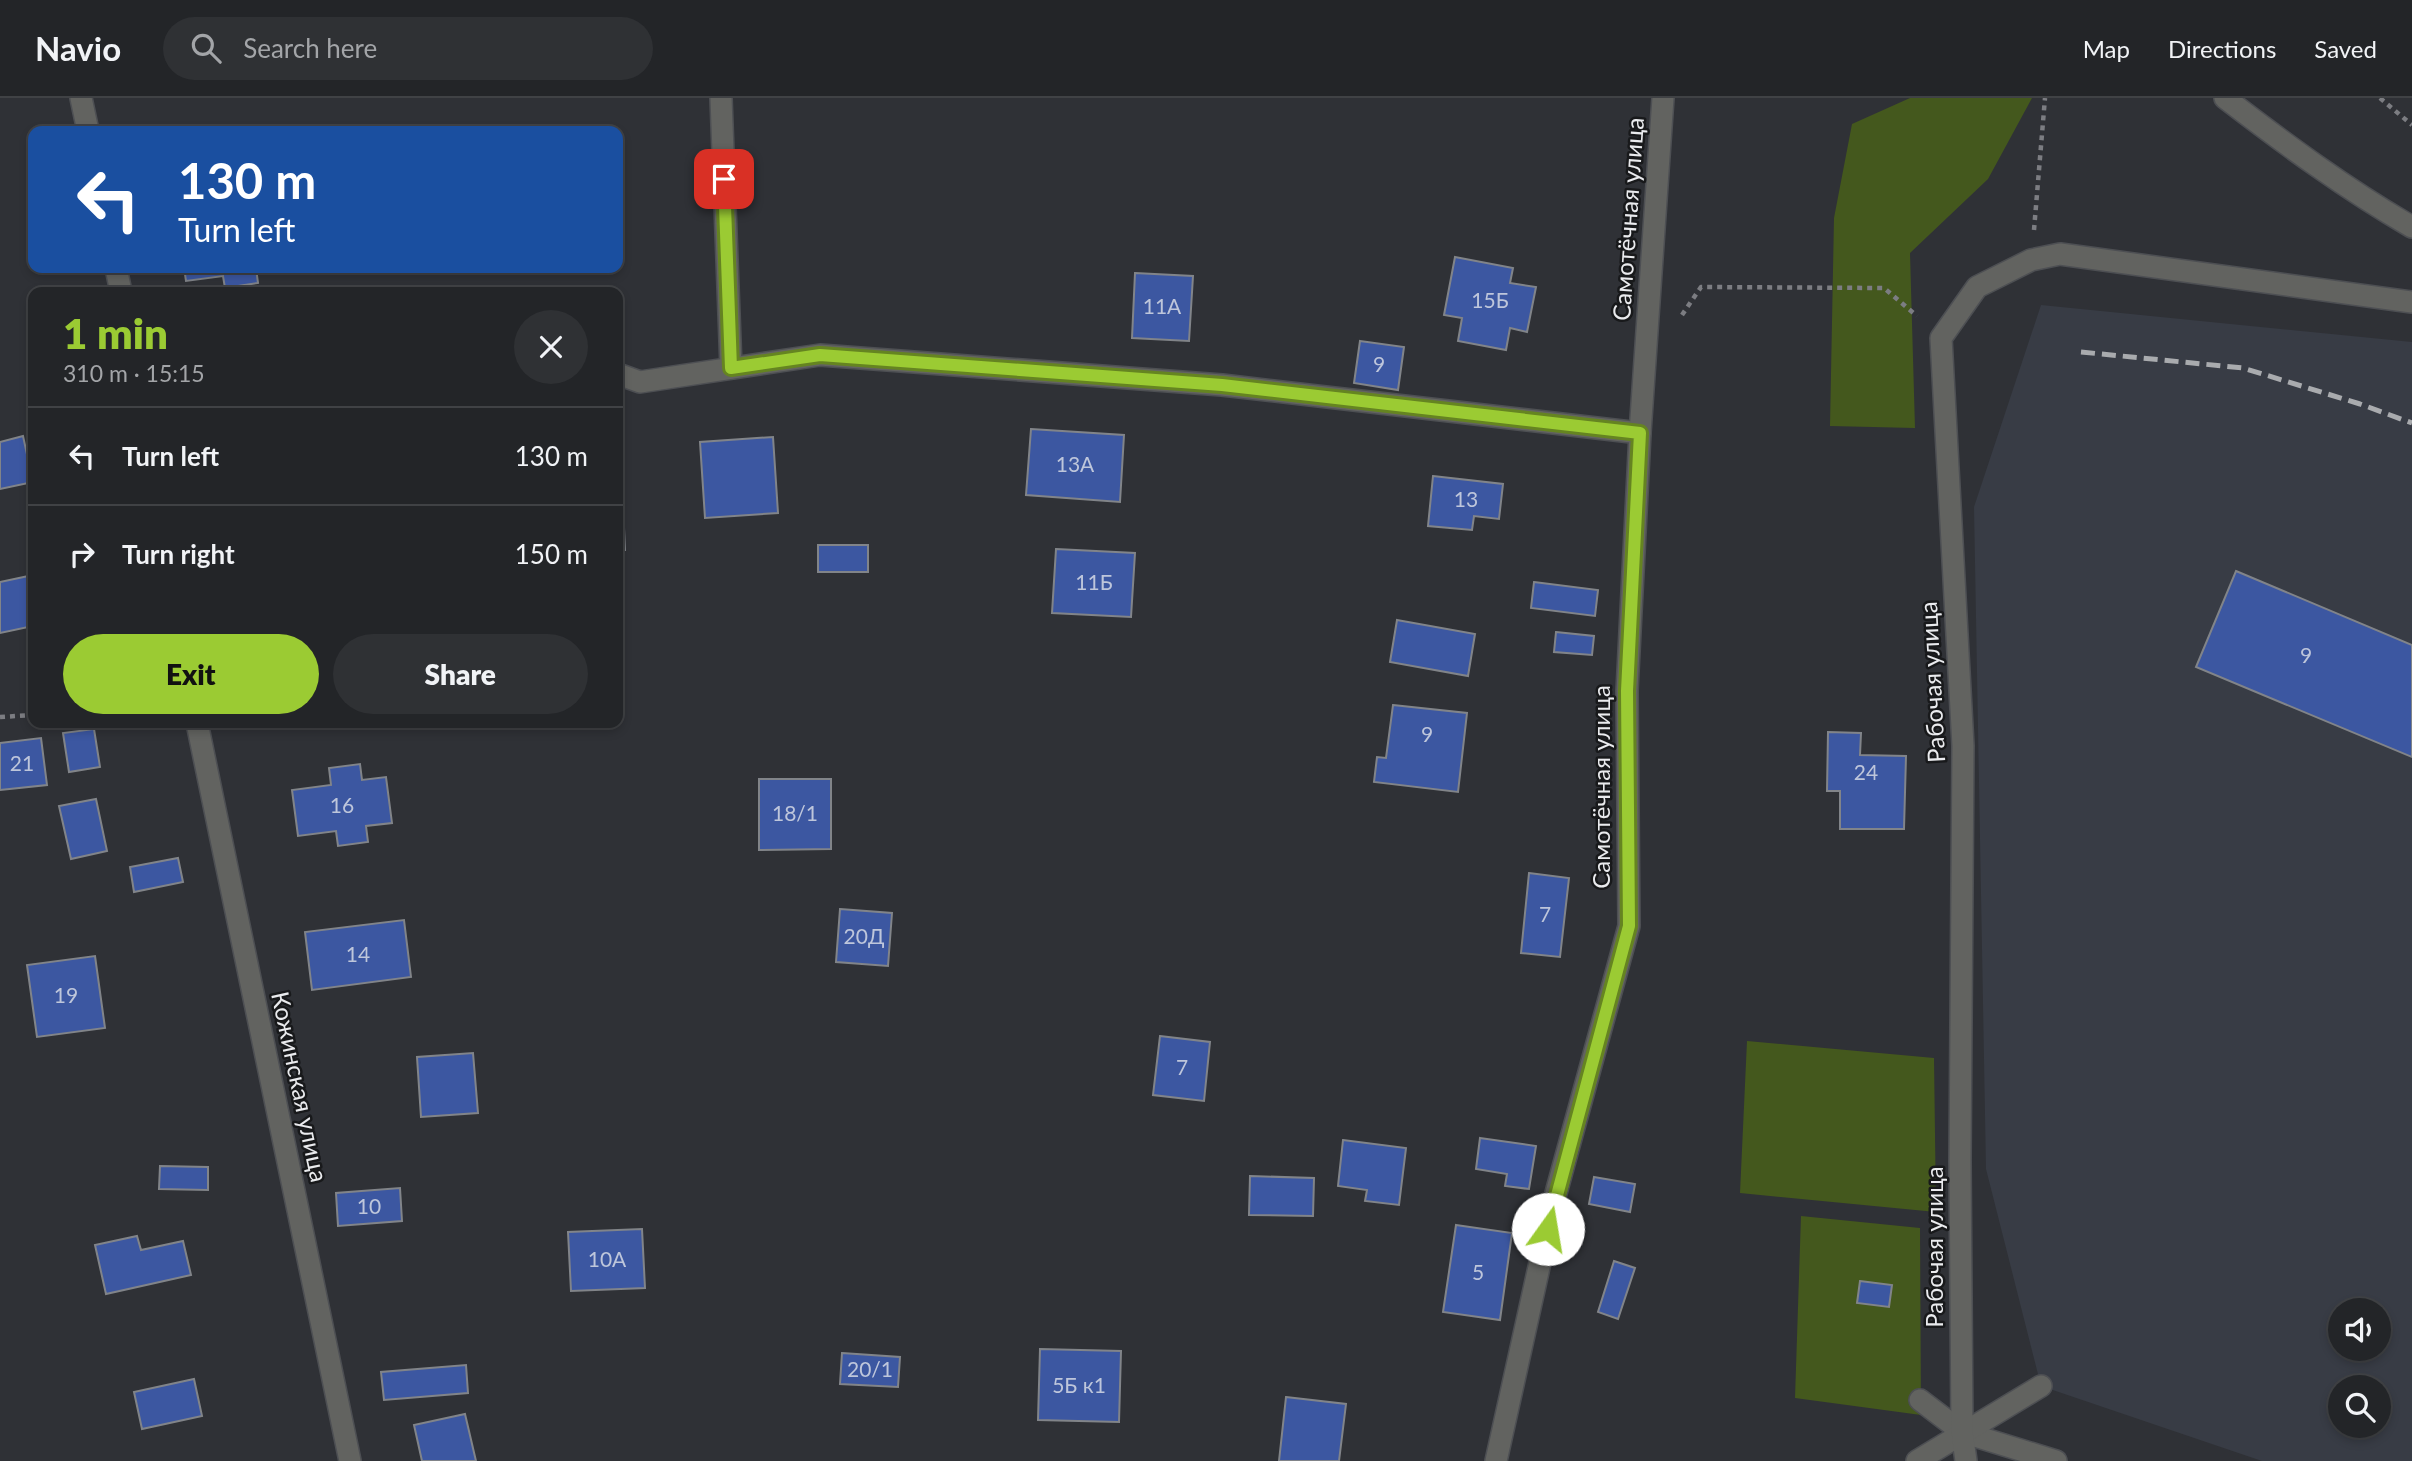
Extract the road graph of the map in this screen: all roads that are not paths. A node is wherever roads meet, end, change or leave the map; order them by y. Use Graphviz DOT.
graph roads {
  1 [pos="81,98"];
  2 [pos="721,98"];
  3 [pos="1663,98"];
  4 [pos="2225,98"];
  5 [pos="87,126"];
  6 [pos="2412,227"];
  7 [pos="2412,302"];
  8 [pos="731,368"];
  9 [pos="623,376"];
  10 [pos="1640,433"];
  11 [pos="198,728"];
  12 [pos="2041,1386"];
  13 [pos="1920,1400"];
  14 [pos="1962,1432"];
  15 [pos="350,1461"];
  16 [pos="1496,1461"];
  17 [pos="1917,1461"];
  18 [pos="1966,1461"];
  19 [pos="2056,1461"];
  1 -- 5 [label="street"];
  2 -- 8 [label="street"];
  3 -- 10 [label="street, Самотёчная улица"];
  4 -- 6 [label="street"];
  7 -- 14 [label="street, Рабочая улица"];
  8 -- 9 [label="street"];
  8 -- 10 [label="street"];
  10 -- 16 [label="street, Самотёчная улица"];
  11 -- 15 [label="street, Кожинская улица"];
  12 -- 14 [label="street"];
  13 -- 14 [label="street"];
  14 -- 17 [label="street"];
  14 -- 18 [label="street, Рабочая улица"];
  14 -- 19 [label="street"];
}
